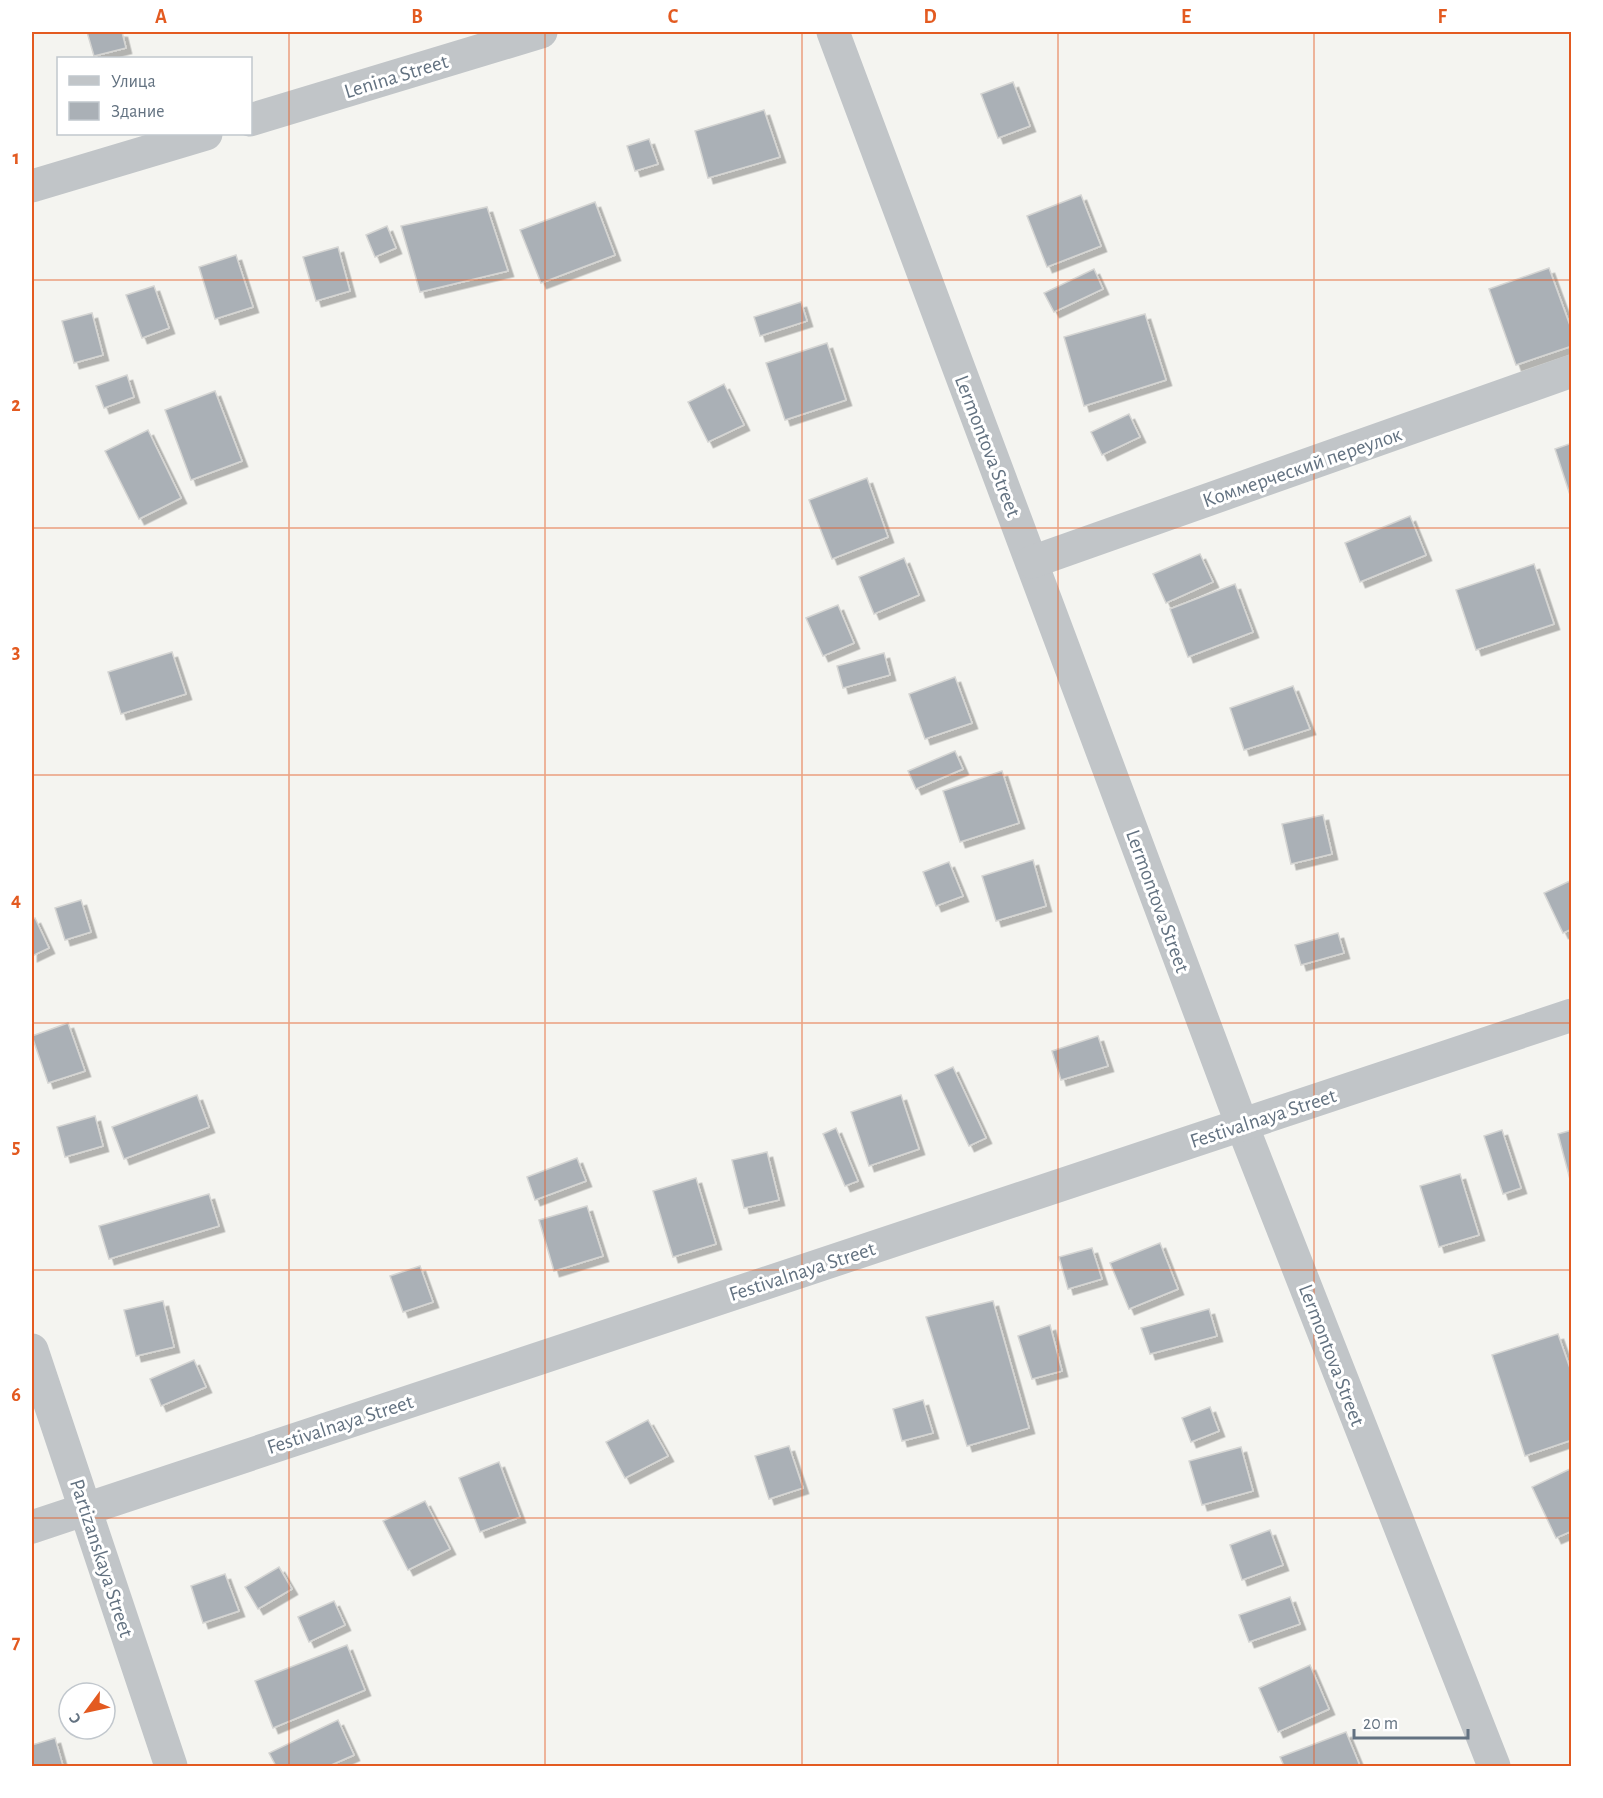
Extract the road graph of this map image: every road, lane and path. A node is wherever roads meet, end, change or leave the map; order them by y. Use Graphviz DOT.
graph roads {
  1 [pos="541,32"];
  2 [pos="833,32"];
  3 [pos="252,119"];
  4 [pos="203,135"];
  5 [pos="32,186"];
  6 [pos="1572,371"];
  7 [pos="1032,562"];
  8 [pos="1572,1015"];
  9 [pos="1242,1125"];
  10 [pos="32,1350"];
  11 [pos="86,1509"];
  12 [pos="32,1527"];
  13 [pos="171,1767"];
  14 [pos="1494,1767"];
  1 -- 3 [label="street, Lenina Street"];
  2 -- 7 [label="street, Lermontova Street"];
  4 -- 5 [label="street"];
  6 -- 7 [label="street, Коммерческий переулок"];
  7 -- 9 [label="street, Lermontova Street"];
  8 -- 9 [label="street, Festivalnaya Street"];
  9 -- 11 [label="street, Festivalnaya Street"];
  9 -- 14 [label="street, Lermontova Street"];
  10 -- 11 [label="street, Partizanskaya Street"];
  11 -- 12 [label="street, Festivalnaya Street"];
  11 -- 13 [label="street, Partizanskaya Street"];
}
